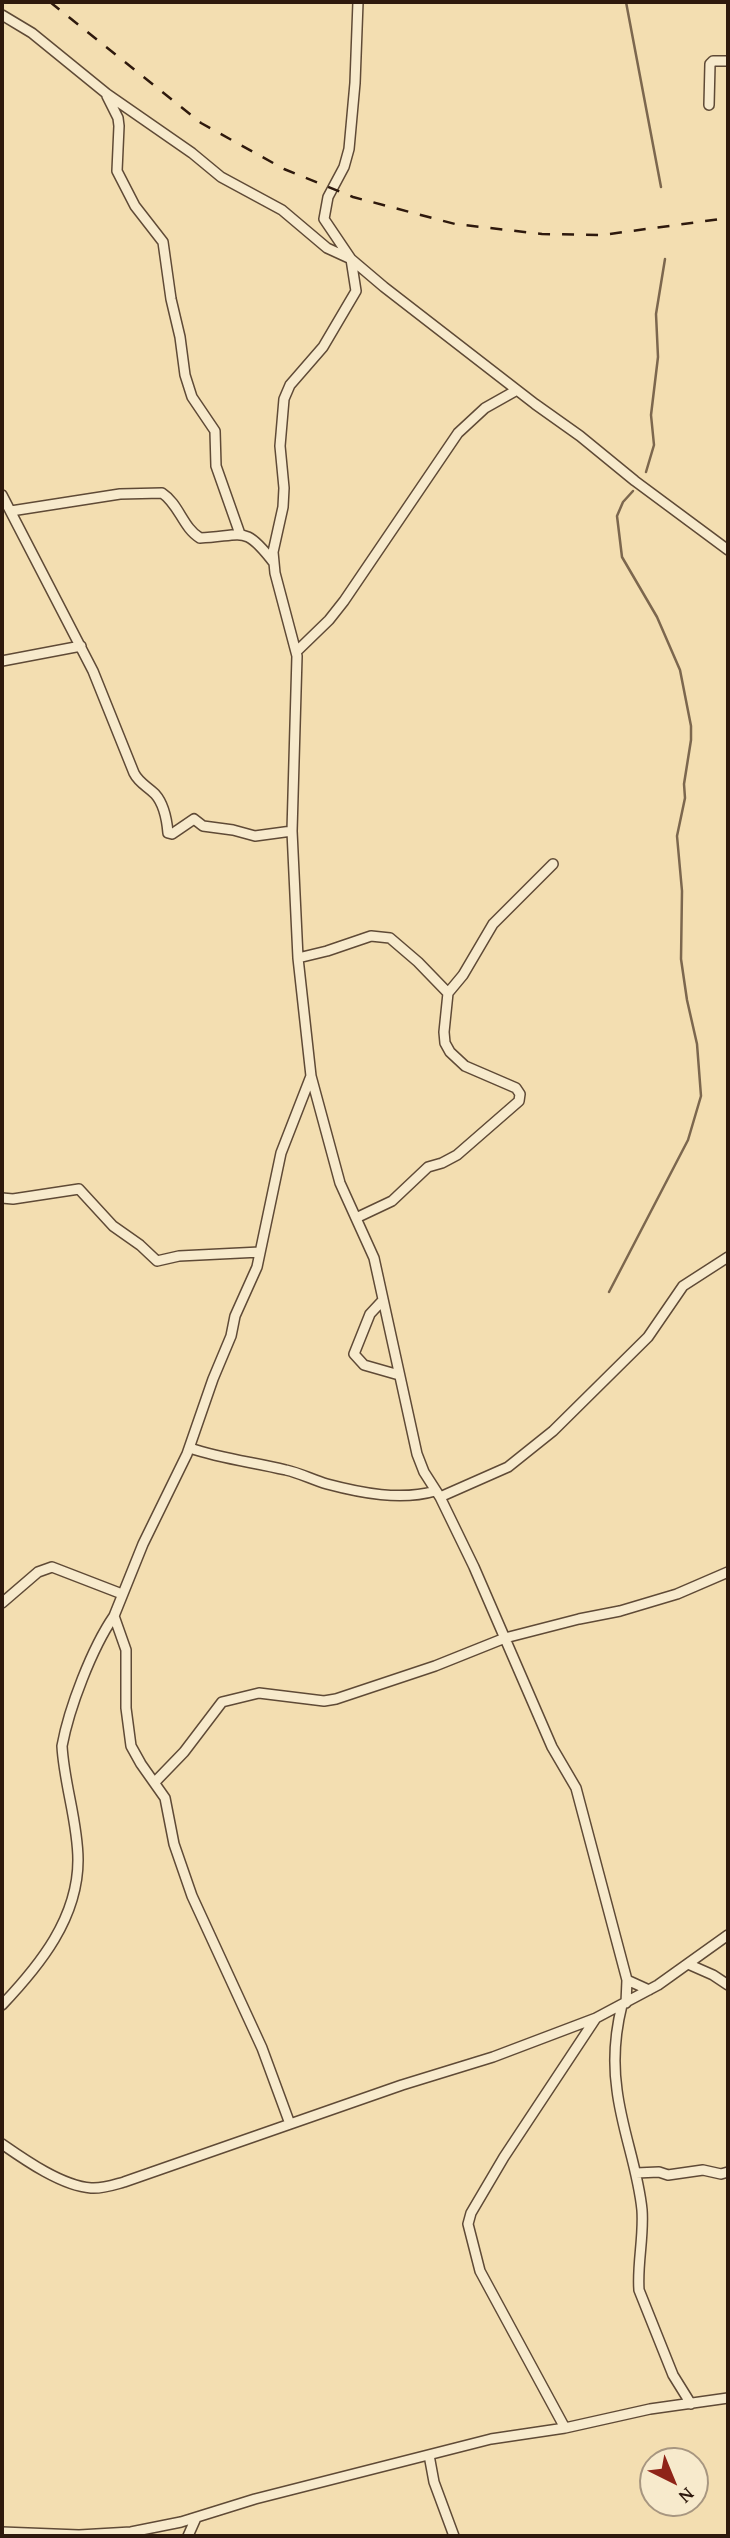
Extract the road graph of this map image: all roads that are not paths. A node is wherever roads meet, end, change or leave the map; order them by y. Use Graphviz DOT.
graph roads {
  1 [pos="358,2"];
  2 [pos="2,15"];
  3 [pos="728,61"];
  4 [pos="107,94"];
  5 [pos="709,105"];
  6 [pos="351,259"];
  7 [pos="517,390"];
  8 [pos="2,495"];
  9 [pos="11,511"];
  10 [pos="240,534"];
  11 [pos="728,550"];
  12 [pos="274,563"];
  13 [pos="81,646"];
  14 [pos="296,652"];
  15 [pos="2,661"];
  16 [pos="292,831"];
  17 [pos="553,864"];
  18 [pos="298,958"];
  19 [pos="449,993"];
  20 [pos="311,1076"];
  21 [pos="2,1198"];
  22 [pos="356,1218"];
  23 [pos="260,1252"];
  24 [pos="728,1256"];
  25 [pos="383,1300"];
  26 [pos="400,1375"];
  27 [pos="190,1448"];
  28 [pos="438,1494"];
  29 [pos="728,1572"];
  30 [pos="122,1594"];
  31 [pos="2,1603"];
  32 [pos="114,1616"];
  33 [pos="505,1638"];
  34 [pos="155,1782"];
  35 [pos="728,1935"];
  36 [pos="688,1964"];
  37 [pos="627,1980"];
  38 [pos="728,1984"];
  39 [pos="649,1990"];
  40 [pos="624,2004"];
  41 [pos="2,2005"];
  42 [pos="596,2018"];
  43 [pos="290,2124"];
  44 [pos="2,2144"];
  45 [pos="728,2172"];
  46 [pos="636,2173"];
  47 [pos="728,2398"];
  48 [pos="691,2404"];
  49 [pos="565,2428"];
  50 [pos="429,2455"];
  51 [pos="196,2518"];
  52 [pos="2,2532"];
  53 [pos="188,2536"];
  54 [pos="454,2536"];
  1 -- 6 [label="street"];
  2 -- 4 [label="street"];
  3 -- 5 [label="street"];
  4 -- 6 [label="street"];
  4 -- 10 [label="street"];
  6 -- 7 [label="street"];
  6 -- 12 [label="street"];
  7 -- 11 [label="street"];
  7 -- 14 [label="street"];
  8 -- 9 [label="street"];
  9 -- 10 [label="street"];
  9 -- 13 [label="street"];
  10 -- 12 [label="street"];
  12 -- 14 [label="street"];
  13 -- 15 [label="street"];
  13 -- 16 [label="street"];
  14 -- 16 [label="street"];
  16 -- 18 [label="street"];
  17 -- 19 [label="street"];
  18 -- 19 [label="street"];
  18 -- 20 [label="street"];
  19 -- 22 [label="street"];
  20 -- 22 [label="street"];
  20 -- 23 [label="street"];
  21 -- 23 [label="street"];
  22 -- 25 [label="street"];
  23 -- 27 [label="street"];
  24 -- 28 [label="street"];
  25 -- 26 [label="street"];
  25 -- 26 [label="street"];
  26 -- 28 [label="street"];
  27 -- 28 [label="street"];
  27 -- 30 [label="street"];
  28 -- 33 [label="street"];
  29 -- 33 [label="street"];
  30 -- 31 [label="street"];
  30 -- 32 [label="street"];
  32 -- 34 [label="street"];
  32 -- 41 [label="street"];
  33 -- 34 [label="street"];
  33 -- 37 [label="street"];
  34 -- 43 [label="street"];
  35 -- 36 [label="street"];
  36 -- 38 [label="street"];
  36 -- 39 [label="street"];
  37 -- 39 [label="street"];
  37 -- 40 [label="street"];
  39 -- 40 [label="street"];
  40 -- 42 [label="street"];
  40 -- 46 [label="street"];
  42 -- 43 [label="street"];
  42 -- 49 [label="street"];
  43 -- 44 [label="street"];
  45 -- 46 [label="street"];
  46 -- 48 [label="street"];
  47 -- 48 [label="street"];
  48 -- 49 [label="street"];
  49 -- 50 [label="street"];
  50 -- 51 [label="street"];
  50 -- 54 [label="street"];
  51 -- 52 [label="street"];
  51 -- 53 [label="street"];
}
